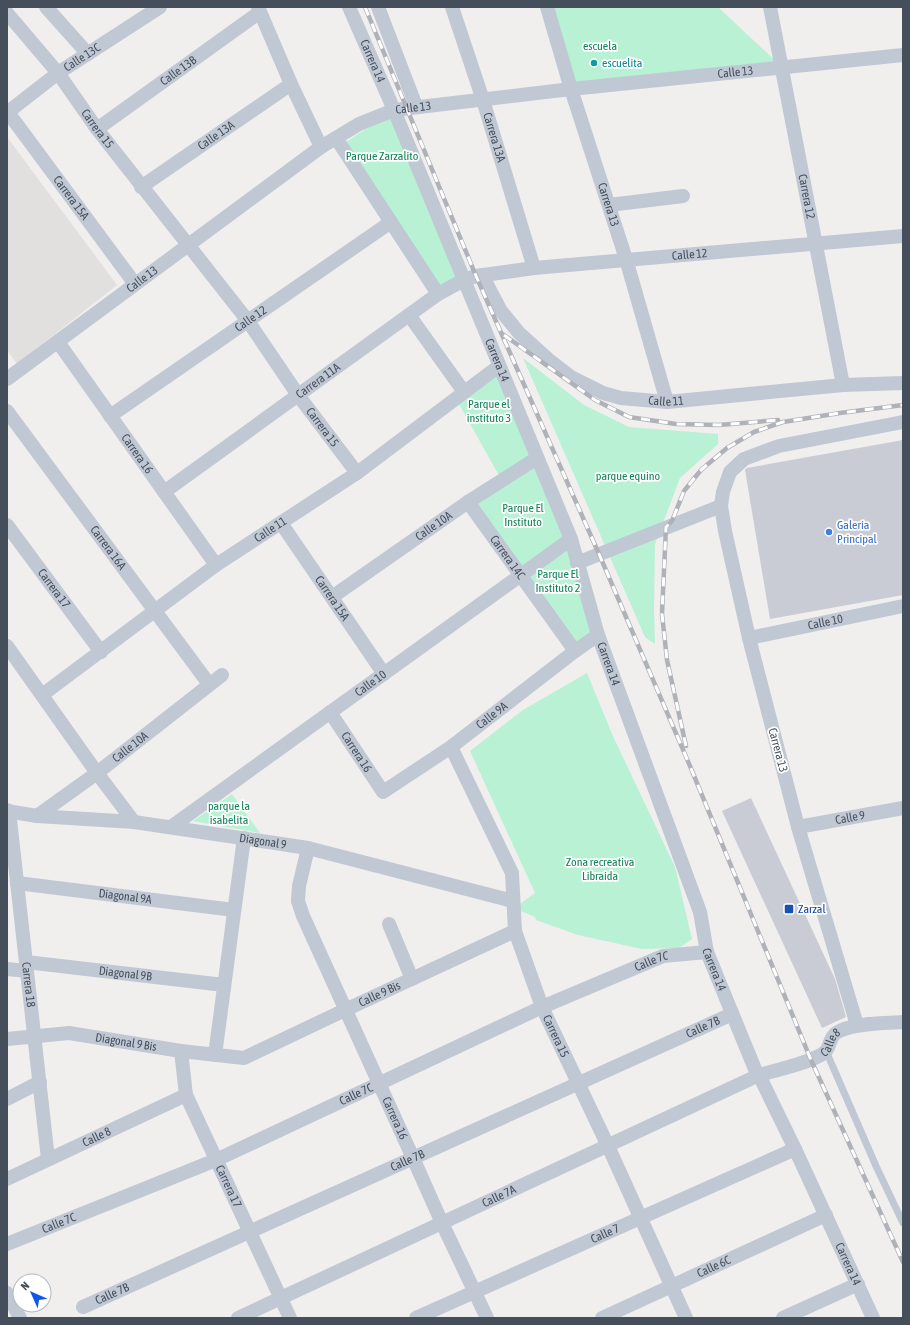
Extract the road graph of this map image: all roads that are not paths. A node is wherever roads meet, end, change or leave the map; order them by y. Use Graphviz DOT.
graph roads {
  1 [pos="46,7"];
  2 [pos="160,7"];
  3 [pos="349,7"];
  4 [pos="378,7"];
  5 [pos="452,7"];
  6 [pos="547,7"];
  7 [pos="770,7"];
  8 [pos="259,9"];
  9 [pos="144,11"];
  10 [pos="7,13"];
  11 [pos="88,54"];
  12 [pos="903,55"];
  13 [pos="782,67"];
  14 [pos="58,73"];
  15 [pos="291,84"];
  16 [pos="571,89"];
  17 [pos="483,100"];
  18 [pos="416,106"];
  19 [pos="394,110"];
  20 [pos="7,112"];
  21 [pos="97,130"];
  22 [pos="336,138"];
  23 [pos="321,148"];
  24 [pos="141,186"];
  25 [pos="683,196"];
  26 [pos="609,205"];
  27 [pos="391,222"];
  28 [pos="903,236"];
  29 [pos="816,244"];
  30 [pos="187,245"];
  31 [pos="626,259"];
  32 [pos="534,268"];
  33 [pos="474,277"];
  34 [pos="135,284"];
  35 [pos="438,294"];
  36 [pos="409,315"];
  37 [pos="248,321"];
  38 [pos="58,342"];
  39 [pos="499,366"];
  40 [pos="9,375"];
  41 [pos="903,383"];
  42 [pos="842,385"];
  43 [pos="464,392"];
  44 [pos="298,395"];
  45 [pos="667,402"];
  46 [pos="7,411"];
  47 [pos="110,416"];
  48 [pos="903,422"];
  49 [pos="537,458"];
  50 [pos="357,473"];
  51 [pos="164,492"];
  52 [pos="468,502"];
  53 [pos="721,506"];
  54 [pos="281,523"];
  55 [pos="7,525"];
  56 [pos="571,540"];
  57 [pos="577,563"];
  58 [pos="216,566"];
  59 [pos="521,575"];
  60 [pos="332,597"];
  61 [pos="903,606"];
  62 [pos="156,610"];
  63 [pos="598,635"];
  64 [pos="749,638"];
  65 [pos="7,646"];
  66 [pos="575,651"];
  67 [pos="100,652"];
  68 [pos="384,674"];
  69 [pos="222,675"];
  70 [pos="209,684"];
  71 [pos="42,695"];
  72 [pos="330,712"];
  73 [pos="451,747"];
  74 [pos="97,773"];
  75 [pos="383,792"];
  76 [pos="903,808"];
  77 [pos="8,810"];
  78 [pos="37,816"];
  79 [pos="134,822"];
  80 [pos="171,827"];
  81 [pos="798,827"];
  82 [pos="244,838"];
  83 [pos="308,848"];
  84 [pos="17,883"];
  85 [pos="13,899"];
  86 [pos="513,901"];
  87 [pos="234,910"];
  88 [pos="389,924"];
  89 [pos="515,931"];
  90 [pos="707,952"];
  91 [pos="27,966"];
  92 [pos="7,969"];
  93 [pos="412,979"];
  94 [pos="224,985"];
  95 [pos="542,1007"];
  96 [pos="345,1010"];
  97 [pos="732,1014"];
  98 [pos="903,1022"];
  99 [pos="857,1025"];
  100 [pos="34,1036"];
  101 [pos="7,1039"];
  102 [pos="181,1051"];
  103 [pos="826,1051"];
  104 [pos="215,1055"];
  105 [pos="244,1058"];
  106 [pos="759,1075"];
  107 [pos="40,1082"];
  108 [pos="379,1083"];
  109 [pos="578,1084"];
  110 [pos="186,1095"];
  111 [pos="7,1099"];
  112 [pos="608,1146"];
  113 [pos="795,1149"];
  114 [pos="413,1158"];
  115 [pos="48,1159"];
  116 [pos="216,1160"];
  117 [pos="7,1179"];
  118 [pos="826,1216"];
  119 [pos="640,1218"];
  120 [pos="442,1223"];
  121 [pos="903,1223"];
  122 [pos="250,1232"];
  123 [pos="7,1244"];
  124 [pos="858,1284"];
  125 [pos="672,1286"];
  126 [pos="474,1292"];
  127 [pos="7,1295"];
  128 [pos="280,1298"];
  129 [pos="83,1307"];
  130 [pos="20,1318"];
  131 [pos="238,1318"];
  132 [pos="290,1318"];
  133 [pos="416,1318"];
  134 [pos="487,1318"];
  135 [pos="602,1318"];
  136 [pos="686,1318"];
  137 [pos="784,1318"];
  138 [pos="873,1318"];
  1 -- 11 [label="street"];
  2 -- 9 [label="street, Calle 13C"];
  3 -- 19 [label="street, Carrera 14"];
  4 -- 18 [label="street, Carrera 14"];
  5 -- 17 [label="street, Carrera 13A"];
  6 -- 16 [label="street, Carrera 13"];
  7 -- 13 [label="street, Carrera 12"];
  8 -- 15 [label="street"];
  8 -- 21 [label="street, Calle 13B"];
  9 -- 11 [label="street, Calle 13C"];
  10 -- 14 [label="street, Carrera 15"];
  11 -- 14 [label="street, Calle 13C"];
  12 -- 13 [label="street, Calle 13"];
  13 -- 16 [label="street, Calle 13"];
  13 -- 29 [label="street, Carrera 12"];
  14 -- 20 [label="street, Calle 13C"];
  14 -- 21 [label="street, Carrera 15"];
  15 -- 23 [label="street"];
  15 -- 24 [label="street, Calle 13A"];
  16 -- 17 [label="street, Calle 13"];
  16 -- 26 [label="street, Carrera 13"];
  17 -- 18 [label="street, Calle 13"];
  17 -- 32 [label="street, Carrera 13A"];
  18 -- 19 [label="street, Calle 13"];
  19 -- 22 [label="street, Calle 13"];
  19 -- 33 [label="street, Carrera 14"];
  20 -- 34 [label="street, Carrera 15A"];
  21 -- 24 [label="street, Carrera 15"];
  22 -- 23 [label="street, Calle 13"];
  22 -- 27 [label="street"];
  23 -- 30 [label="street, Calle 13"];
  24 -- 30 [label="street, Carrera 15"];
  25 -- 26 [label="street"];
  26 -- 31 [label="street, Carrera 13"];
  27 -- 35 [label="street"];
  27 -- 37 [label="street, Calle 12"];
  28 -- 29 [label="street, Calle 12"];
  29 -- 31 [label="street, Calle 12"];
  29 -- 42 [label="street, Carrera 12"];
  30 -- 34 [label="street, Calle 13"];
  30 -- 37 [label="street, Carrera 15"];
  31 -- 32 [label="street, Calle 12"];
  31 -- 45 [label="street, Carrera 13"];
  32 -- 33 [label="street, Calle 12"];
  33 -- 35 [label="street, Carrera 11A"];
  33 -- 39 [label="street, Carrera 14"];
  33 -- 45 [label="street, Calle 11"];
  34 -- 38 [label="street, Calle 13"];
  35 -- 36 [label="street, Carrera 11A"];
  36 -- 43 [label="street"];
  36 -- 44 [label="street, Carrera 11A"];
  37 -- 44 [label="street, Carrera 15"];
  37 -- 47 [label="street, Calle 12"];
  38 -- 40 [label="street, Calle 13"];
  38 -- 47 [label="street, Carrera 16"];
  39 -- 43 [label="street, Calle 11"];
  39 -- 49 [label="street, Carrera 14"];
  41 -- 42 [label="street, Calle 11"];
  42 -- 45 [label="street, Calle 11"];
  43 -- 50 [label="street, Calle 11"];
  44 -- 50 [label="street, Carrera 15"];
  44 -- 51 [label="street, Carrera 11A"];
  46 -- 62 [label="street, Carrera 16A"];
  47 -- 51 [label="street, Carrera 16"];
  48 -- 53 [label="street, Carrera 13"];
  49 -- 52 [label="street, Calle 10A"];
  49 -- 56 [label="street, Carrera 14"];
  50 -- 54 [label="street, Calle 11"];
  51 -- 58 [label="street, Carrera 16"];
  52 -- 59 [label="street, Carrera 14C"];
  52 -- 60 [label="street, Calle 10A"];
  53 -- 57 [label="street"];
  53 -- 64 [label="street, Carrera 13"];
  54 -- 58 [label="street, Calle 11"];
  54 -- 60 [label="street, Carrera 15A"];
  55 -- 67 [label="street, Carrera 17"];
  56 -- 57 [label="street, Carrera 14"];
  56 -- 59 [label="street, Calle 10"];
  57 -- 63 [label="street, Carrera 14"];
  58 -- 62 [label="street, Calle 11"];
  59 -- 66 [label="street, Carrera 14C"];
  59 -- 68 [label="street, Calle 10"];
  60 -- 68 [label="street, Carrera 15A"];
  61 -- 64 [label="street, Calle 10"];
  62 -- 67 [label="street, Calle 11"];
  62 -- 70 [label="street, Carrera 16A"];
  63 -- 66 [label="street, Calle 9A"];
  63 -- 90 [label="street, Carrera 14"];
  64 -- 81 [label="street, Carrera 13"];
  65 -- 71 [label="street"];
  66 -- 73 [label="street, Calle 9A"];
  67 -- 71 [label="street, Calle 11"];
  68 -- 72 [label="street, Calle 10"];
  69 -- 70 [label="street, Calle 10A"];
  70 -- 74 [label="street, Calle 10A"];
  71 -- 74 [label="street"];
  72 -- 75 [label="street, Carrera 16"];
  72 -- 80 [label="street, Calle 10"];
  73 -- 75 [label="street, Calle 9A"];
  73 -- 86 [label="street, Carrera 15"];
  74 -- 78 [label="street, Calle 10A"];
  74 -- 79 [label="street"];
  76 -- 81 [label="street, Calle 9"];
  77 -- 78 [label="street, Diagonal 9"];
  77 -- 84 [label="street, Carrera 18"];
  78 -- 79 [label="street, Diagonal 9"];
  79 -- 80 [label="street, Diagonal 9"];
  80 -- 82 [label="street, Diagonal 9"];
  81 -- 99 [label="street, Carrera 13"];
  82 -- 83 [label="street, Diagonal 9"];
  82 -- 87 [label="street"];
  83 -- 86 [label="street, Diagonal 9"];
  83 -- 96 [label="street, Carrera 16"];
  84 -- 85 [label="street, Carrera 18"];
  84 -- 87 [label="street, Diagonal 9A"];
  85 -- 91 [label="street, Carrera 18"];
  86 -- 89 [label="street, Carrera 15"];
  87 -- 94 [label="street"];
  88 -- 93 [label="street"];
  89 -- 93 [label="street, Calle 9 Bis"];
  89 -- 95 [label="street, Carrera 15"];
  90 -- 95 [label="street, Calle 7C"];
  90 -- 97 [label="street, Carrera 14"];
  91 -- 92 [label="street, Diagonal 9B"];
  91 -- 94 [label="street, Diagonal 9B"];
  91 -- 100 [label="street, Carrera 18"];
  93 -- 96 [label="street, Calle 9 Bis"];
  94 -- 104 [label="street"];
  95 -- 108 [label="street, Calle 7C"];
  95 -- 109 [label="street, Carrera 15"];
  96 -- 105 [label="street, Calle 9 Bis"];
  96 -- 108 [label="street, Carrera 16"];
  97 -- 106 [label="street, Carrera 14"];
  97 -- 109 [label="street, Calle 7B"];
  98 -- 99 [label="street, Calle 8"];
  99 -- 103 [label="street, Calle 8"];
  100 -- 101 [label="street, Diagonal 9 Bis"];
  100 -- 102 [label="street, Diagonal 9 Bis"];
  100 -- 107 [label="street, Carrera 18"];
  102 -- 104 [label="street, Diagonal 9 Bis"];
  102 -- 110 [label="street, Carrera 17"];
  103 -- 106 [label="street, Calle 8"];
  103 -- 121 [label="lane"];
  104 -- 105 [label="street, Diagonal 9 Bis"];
  106 -- 112 [label="street, Calle 7A"];
  106 -- 113 [label="street, Carrera 14"];
  107 -- 111 [label="street"];
  107 -- 115 [label="street, Carrera 18"];
  108 -- 114 [label="street, Carrera 16"];
  108 -- 116 [label="street, Calle 7C"];
  109 -- 112 [label="street, Carrera 15"];
  109 -- 114 [label="street, Calle 7B"];
  110 -- 115 [label="street, Calle 8"];
  110 -- 116 [label="street, Carrera 17"];
  112 -- 119 [label="street, Carrera 15"];
  112 -- 120 [label="street, Calle 7A"];
  113 -- 118 [label="street, Carrera 14"];
  113 -- 119 [label="street, Calle 7"];
  114 -- 120 [label="street, Carrera 16"];
  114 -- 122 [label="street, Calle 7B"];
  115 -- 117 [label="street, Calle 8"];
  116 -- 122 [label="street, Carrera 17"];
  116 -- 123 [label="street, Calle 7C"];
  118 -- 124 [label="street, Carrera 14"];
  118 -- 125 [label="street, Calle 6C"];
  119 -- 125 [label="street, Carrera 15"];
  119 -- 126 [label="street, Calle 7"];
  120 -- 126 [label="street, Carrera 16"];
  120 -- 128 [label="street, Calle 7A"];
  122 -- 128 [label="street, Carrera 17"];
  122 -- 129 [label="street, Calle 7B"];
  124 -- 137 [label="street"];
  124 -- 138 [label="street, Carrera 14"];
  125 -- 135 [label="street, Calle 6C"];
  125 -- 136 [label="street, Carrera 15"];
  126 -- 133 [label="street, Calle 7"];
  126 -- 134 [label="street, Carrera 16"];
  127 -- 130 [label="street"];
  128 -- 131 [label="street, Calle 7A"];
  128 -- 132 [label="street, Carrera 17"];
}
